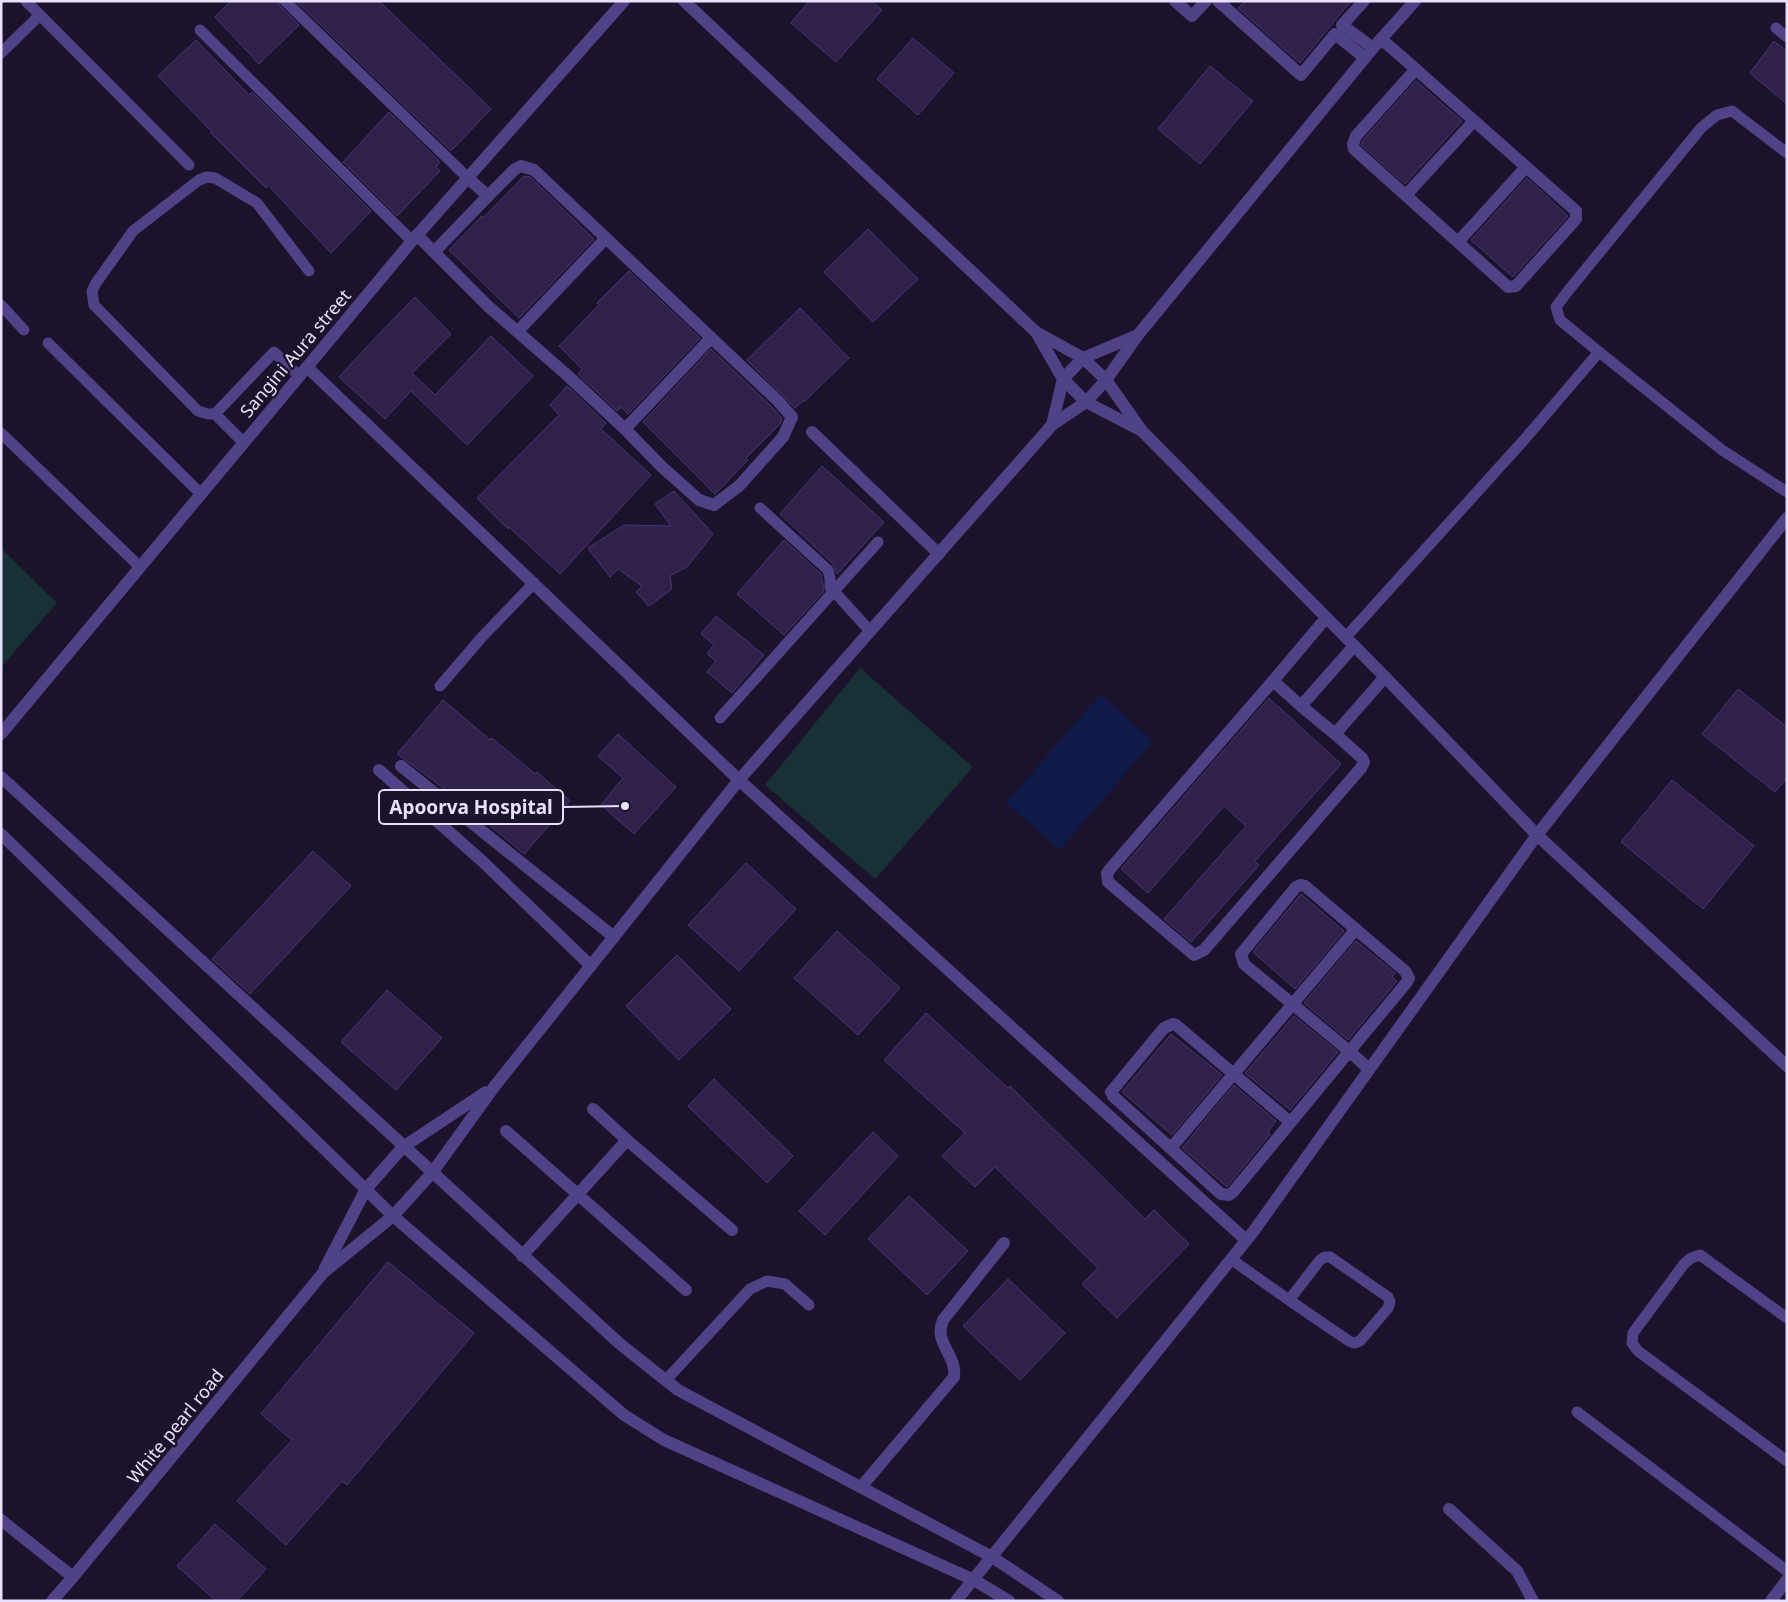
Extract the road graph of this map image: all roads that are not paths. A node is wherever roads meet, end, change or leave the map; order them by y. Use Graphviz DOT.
graph roads {
  1 [pos="26,1"];
  2 [pos="285,1"];
  3 [pos="624,1"];
  4 [pos="684,1"];
  5 [pos="1175,1"];
  6 [pos="1206,1"];
  7 [pos="1364,1"];
  8 [pos="1415,1"];
  9 [pos="1223,3"];
  10 [pos="40,16"];
  11 [pos="1776,28"];
  12 [pos="200,30"];
  13 [pos="1787,37"];
  14 [pos="1352,40"];
  15 [pos="1373,49"];
  16 [pos="1,53"];
  17 [pos="1416,69"];
  18 [pos="1474,121"];
  19 [pos="1787,153"];
  20 [pos="189,164"];
  21 [pos="1526,167"];
  22 [pos="468,178"];
  23 [pos="1406,195"];
  24 [pos="488,196"];
  25 [pos="414,238"];
  26 [pos="606,238"];
  27 [pos="1458,242"];
  28 [pos="434,252"];
  29 [pos="309,271"];
  30 [pos="1,305"];
  31 [pos="24,330"];
  32 [pos="518,331"];
  33 [pos="1036,332"];
  34 [pos="1138,335"];
  35 [pos="711,338"];
  36 [pos="48,343"];
  37 [pos="1599,352"];
  38 [pos="1083,358"];
  39 [pos="303,371"];
  40 [pos="1063,379"];
  41 [pos="1106,380"];
  42 [pos="1086,402"];
  43 [pos="215,414"];
  44 [pos="1052,425"];
  45 [pos="625,429"];
  46 [pos="1142,431"];
  47 [pos="812,432"];
  48 [pos="1,433"];
  49 [pos="244,443"];
  50 [pos="1787,492"];
  51 [pos="201,494"];
  52 [pos="760,508"];
  53 [pos="1787,518"];
  54 [pos="878,542"];
  55 [pos="938,554"];
  56 [pos="140,568"];
  57 [pos="534,583"];
  58 [pos="834,592"];
  59 [pos="1326,618"];
  60 [pos="870,631"];
  61 [pos="1350,642"];
  62 [pos="1385,677"];
  63 [pos="1272,681"];
  64 [pos="440,686"];
  65 [pos="1301,706"];
  66 [pos="720,718"];
  67 [pos="1,734"];
  68 [pos="1335,734"];
  69 [pos="400,766"];
  70 [pos="379,770"];
  71 [pos="1,777"];
  72 [pos="739,780"];
  73 [pos="1,834"];
  74 [pos="1537,835"];
  75 [pos="1356,929"];
  76 [pos="614,937"];
  77 [pos="591,966"];
  78 [pos="1294,1005"];
  79 [pos="1349,1052"];
  80 [pos="1787,1066"];
  81 [pos="1369,1069"];
  82 [pos="1235,1074"];
  83 [pos="494,1087"];
  84 [pos="593,1109"];
  85 [pos="1290,1122"];
  86 [pos="506,1132"];
  87 [pos="627,1140"];
  88 [pos="403,1147"];
  89 [pos="1171,1148"];
  90 [pos="432,1173"];
  91 [pos="366,1189"];
  92 [pos="577,1195"];
  93 [pos="393,1216"];
  94 [pos="732,1230"];
  95 [pos="1246,1240"];
  96 [pos="1004,1243"];
  97 [pos="522,1256"];
  98 [pos="1231,1259"];
  99 [pos="323,1273"];
  100 [pos="686,1290"];
  101 [pos="1289,1300"];
  102 [pos="809,1306"];
  103 [pos="1787,1318"];
  104 [pos="666,1380"];
  105 [pos="1577,1412"];
  106 [pos="1787,1461"];
  107 [pos="861,1487"];
  108 [pos="1449,1509"];
  109 [pos="1,1520"];
  110 [pos="992,1557"];
  111 [pos="1787,1571"];
  112 [pos="73,1577"];
  113 [pos="974,1580"];
  114 [pos="1787,1580"];
  115 [pos="52,1601"];
  116 [pos="956,1601"];
  117 [pos="1009,1601"];
  118 [pos="1058,1601"];
  119 [pos="1533,1601"];
  120 [pos="1771,1601"];
  1 -- 10 [label="lane"];
  2 -- 22 [label="lane"];
  3 -- 22 [label="street, Sangini Aura street"];
  4 -- 33 [label="street"];
  5 -- 6 [label="street"];
  7 -- 14 [label="street"];
  8 -- 15 [label="street"];
  9 -- 14 [label="street"];
  10 -- 16 [label="lane"];
  10 -- 20 [label="lane"];
  11 -- 13 [label="lane"];
  12 -- 25 [label="lane"];
  14 -- 15 [label="street"];
  15 -- 17 [label="street"];
  15 -- 34 [label="street"];
  17 -- 18 [label="street"];
  17 -- 23 [label="street"];
  18 -- 21 [label="street"];
  18 -- 23 [label="street"];
  19 -- 37 [label="lane"];
  21 -- 27 [label="street"];
  21 -- 27 [label="street"];
  22 -- 24 [label="street"];
  22 -- 25 [label="street, Sangini Aura street"];
  23 -- 27 [label="street"];
  24 -- 26 [label="street"];
  24 -- 28 [label="street"];
  25 -- 28 [label="street"];
  25 -- 39 [label="street, Sangini Aura street"];
  26 -- 32 [label="street"];
  26 -- 35 [label="street"];
  28 -- 32 [label="street"];
  29 -- 43 [label="lane"];
  30 -- 31 [label="lane"];
  32 -- 45 [label="street"];
  33 -- 38 [label="street"];
  33 -- 40 [label="street"];
  34 -- 38 [label="street"];
  34 -- 41 [label="street"];
  35 -- 45 [label="street"];
  35 -- 45 [label="street"];
  36 -- 51 [label="lane"];
  37 -- 50 [label="lane"];
  37 -- 61 [label="lane"];
  38 -- 40 [label="street"];
  38 -- 41 [label="street"];
  39 -- 43 [label="lane"];
  39 -- 49 [label="street, Sangini Aura street"];
  39 -- 57 [label="street"];
  40 -- 42 [label="street"];
  40 -- 44 [label="street"];
  41 -- 42 [label="street"];
  41 -- 46 [label="street"];
  42 -- 44 [label="street"];
  42 -- 46 [label="street"];
  43 -- 49 [label="lane"];
  44 -- 55 [label="street"];
  46 -- 59 [label="street"];
  47 -- 55 [label="street"];
  48 -- 56 [label="lane"];
  49 -- 51 [label="street, Sangini Aura street"];
  51 -- 56 [label="street, Sangini Aura street"];
  52 -- 58 [label="lane"];
  53 -- 74 [label="street"];
  54 -- 58 [label="lane"];
  55 -- 60 [label="street"];
  56 -- 67 [label="street, Sangini Aura street"];
  57 -- 64 [label="lane"];
  57 -- 72 [label="street"];
  58 -- 60 [label="lane"];
  58 -- 66 [label="lane"];
  59 -- 61 [label="street"];
  59 -- 63 [label="street"];
  60 -- 72 [label="street"];
  61 -- 62 [label="street"];
  61 -- 65 [label="street"];
  62 -- 68 [label="street"];
  62 -- 74 [label="street"];
  63 -- 65 [label="street"];
  63 -- 68 [label="street"];
  65 -- 68 [label="street"];
  69 -- 76 [label="street"];
  70 -- 77 [label="street"];
  71 -- 88 [label="street"];
  72 -- 76 [label="street"];
  72 -- 95 [label="street"];
  73 -- 91 [label="street"];
  74 -- 80 [label="street"];
  74 -- 81 [label="street"];
  75 -- 78 [label="street"];
  75 -- 78 [label="street"];
  75 -- 79 [label="street"];
  76 -- 77 [label="street"];
  77 -- 83 [label="street"];
  78 -- 79 [label="street"];
  78 -- 82 [label="street"];
  79 -- 81 [label="street"];
  79 -- 85 [label="street"];
  81 -- 95 [label="street"];
  82 -- 85 [label="street"];
  82 -- 89 [label="street"];
  82 -- 89 [label="street"];
  83 -- 88 [label="street"];
  83 -- 90 [label="street"];
  84 -- 87 [label="street"];
  85 -- 89 [label="street"];
  86 -- 92 [label="street"];
  87 -- 92 [label="street"];
  87 -- 94 [label="street"];
  88 -- 90 [label="street"];
  88 -- 91 [label="street"];
  90 -- 93 [label="street"];
  90 -- 97 [label="street"];
  91 -- 93 [label="street"];
  91 -- 99 [label="street"];
  92 -- 97 [label="street"];
  92 -- 100 [label="street"];
  93 -- 99 [label="street"];
  93 -- 113 [label="street"];
  95 -- 98 [label="street"];
  96 -- 107 [label="street"];
  97 -- 104 [label="street"];
  98 -- 101 [label="lane"];
  98 -- 110 [label="street"];
  99 -- 112 [label="street, White pearl road"];
  101 -- 101 [label="lane"];
  102 -- 104 [label="lane"];
  103 -- 106 [label="lane"];
  104 -- 107 [label="street"];
  105 -- 111 [label="lane"];
  107 -- 110 [label="street"];
  108 -- 119 [label="street"];
  109 -- 112 [label="street"];
  110 -- 113 [label="street"];
  110 -- 118 [label="street"];
  112 -- 115 [label="street, White pearl road"];
  113 -- 116 [label="street"];
  113 -- 117 [label="street"];
  114 -- 120 [label="street"];
}
